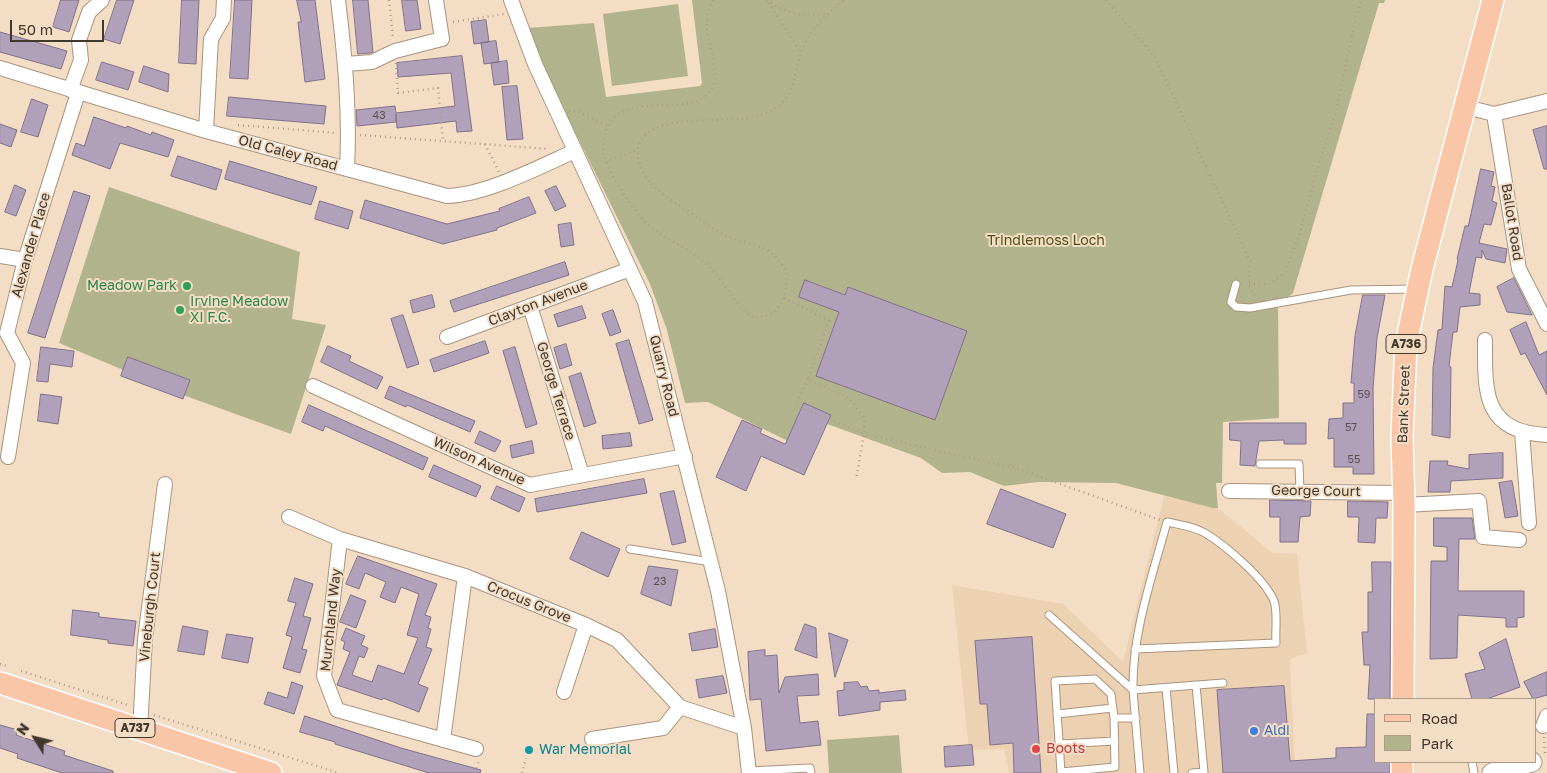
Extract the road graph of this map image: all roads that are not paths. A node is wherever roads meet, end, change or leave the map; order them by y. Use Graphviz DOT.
graph roads {
  1 [pos="102,0"];
  2 [pos="224,0"];
  3 [pos="338,0"];
  4 [pos="436,0"];
  5 [pos="1493,0"];
  6 [pos="514,6"];
  7 [pos="346,64"];
  8 [pos="0,68"];
  9 [pos="74,92"];
  10 [pos="1547,101"];
  11 [pos="1466,107"];
  12 [pos="1494,114"];
  13 [pos="206,131"];
  14 [pos="575,151"];
  15 [pos="347,169"];
  16 [pos="0,256"];
  17 [pos="25,260"];
  18 [pos="630,269"];
  19 [pos="1236,284"];
  20 [pos="1418,289"];
  21 [pos="530,306"];
  22 [pos="1547,324"];
  23 [pos="447,337"];
  24 [pos="1485,340"];
  25 [pos="312,386"];
  26 [pos="1522,432"];
  27 [pos="1547,435"];
  28 [pos="684,456"];
  29 [pos="8,457"];
  30 [pos="1260,464"];
  31 [pos="582,475"];
  32 [pos="165,484"];
  33 [pos="1229,491"];
  34 [pos="1300,491"];
  35 [pos="1404,499"];
  36 [pos="288,517"];
  37 [pos="1529,523"];
  38 [pos="340,538"];
  39 [pos="1519,540"];
  40 [pos="630,549"];
  41 [pos="711,562"];
  42 [pos="466,576"];
  43 [pos="1049,615"];
  44 [pos="586,625"];
  45 [pos="1135,650"];
  46 [pos="0,682"];
  47 [pos="1223,683"];
  48 [pos="1196,685"];
  49 [pos="1166,688"];
  50 [pos="1133,690"];
  51 [pos="564,692"];
  52 [pos="1402,698"];
  53 [pos="680,707"];
  54 [pos="1113,708"];
  55 [pos="1057,714"];
  56 [pos="1114,718"];
  57 [pos="1136,718"];
  58 [pos="141,720"];
  59 [pos="744,728"];
  60 [pos="592,739"];
  61 [pos="444,740"];
  62 [pos="1115,740"];
  63 [pos="1059,744"];
  64 [pos="476,749"];
  65 [pos="1529,763"];
  66 [pos="257,771"];
  67 [pos="778,771"];
  68 [pos="749,772"];
  69 [pos="811,773"];
  70 [pos="1140,773"];
  71 [pos="1174,773"];
  72 [pos="1192,773"];
  73 [pos="1492,773"];
  1 -- 9 [label="street, Alexander Place"];
  2 -- 13 [label="street"];
  3 -- 7 [label="street"];
  4 -- 7 [label="street"];
  5 -- 11 [label="main road, Bank Street / A736"];
  6 -- 14 [label="street, Quarry Road"];
  7 -- 15 [label="street"];
  8 -- 9 [label="street, Old Caley Road"];
  9 -- 13 [label="street, Old Caley Road"];
  9 -- 17 [label="street, Alexander Place"];
  10 -- 12 [label="street"];
  11 -- 12 [label="street"];
  11 -- 20 [label="main road, Bank Street / A736"];
  12 -- 22 [label="street, Ballot Road"];
  13 -- 15 [label="street, Old Caley Road"];
  14 -- 15 [label="street, Old Caley Road"];
  14 -- 18 [label="street, Quarry Road"];
  16 -- 17 [label="street"];
  17 -- 29 [label="street, Alexander Place"];
  18 -- 21 [label="street, Clayton Avenue"];
  18 -- 28 [label="street, Quarry Road"];
  19 -- 20 [label="lane"];
  20 -- 35 [label="main road, Bank Street / A736"];
  21 -- 23 [label="street, Clayton Avenue"];
  21 -- 31 [label="street, George Terrace"];
  24 -- 26 [label="street"];
  25 -- 31 [label="street, Wilson Avenue"];
  26 -- 27 [label="street"];
  26 -- 37 [label="street"];
  28 -- 31 [label="street, Wilson Avenue"];
  28 -- 41 [label="street, Quarry Road"];
  30 -- 34 [label="lane"];
  32 -- 58 [label="street, Vineburgh Court"];
  33 -- 34 [label="street, George Court"];
  34 -- 35 [label="street, George Court"];
  35 -- 39 [label="street, George Court"];
  35 -- 52 [label="main road, Bank Street / A736"];
  36 -- 38 [label="street, Crocus Grove"];
  38 -- 42 [label="street, Crocus Grove"];
  38 -- 61 [label="street, Murchland Way"];
  40 -- 41 [label="lane"];
  41 -- 59 [label="street, Quarry Road"];
  42 -- 44 [label="street, Crocus Grove"];
  42 -- 61 [label="street"];
  43 -- 50 [label="lane"];
  44 -- 51 [label="street"];
  44 -- 53 [label="street, Crocus Grove"];
  45 -- 45 [label="lane"];
  45 -- 50 [label="lane"];
  46 -- 58 [label="main road, A737"];
  47 -- 48 [label="lane"];
  48 -- 49 [label="lane"];
  48 -- 72 [label="lane"];
  49 -- 50 [label="lane"];
  49 -- 71 [label="lane"];
  50 -- 57 [label="lane"];
  53 -- 59 [label="street, Crocus Grove"];
  53 -- 60 [label="street"];
  54 -- 55 [label="lane"];
  54 -- 55 [label="lane"];
  54 -- 56 [label="lane"];
  55 -- 63 [label="lane"];
  56 -- 57 [label="lane"];
  56 -- 62 [label="lane"];
  57 -- 70 [label="lane"];
  58 -- 66 [label="main road, A737"];
  59 -- 68 [label="street, Quarry Road"];
  61 -- 64 [label="street, Murchland Way"];
  62 -- 63 [label="lane"];
  62 -- 63 [label="lane"];
  65 -- 73 [label="main road"];
  67 -- 68 [label="lane"];
  67 -- 69 [label="lane"];
}
